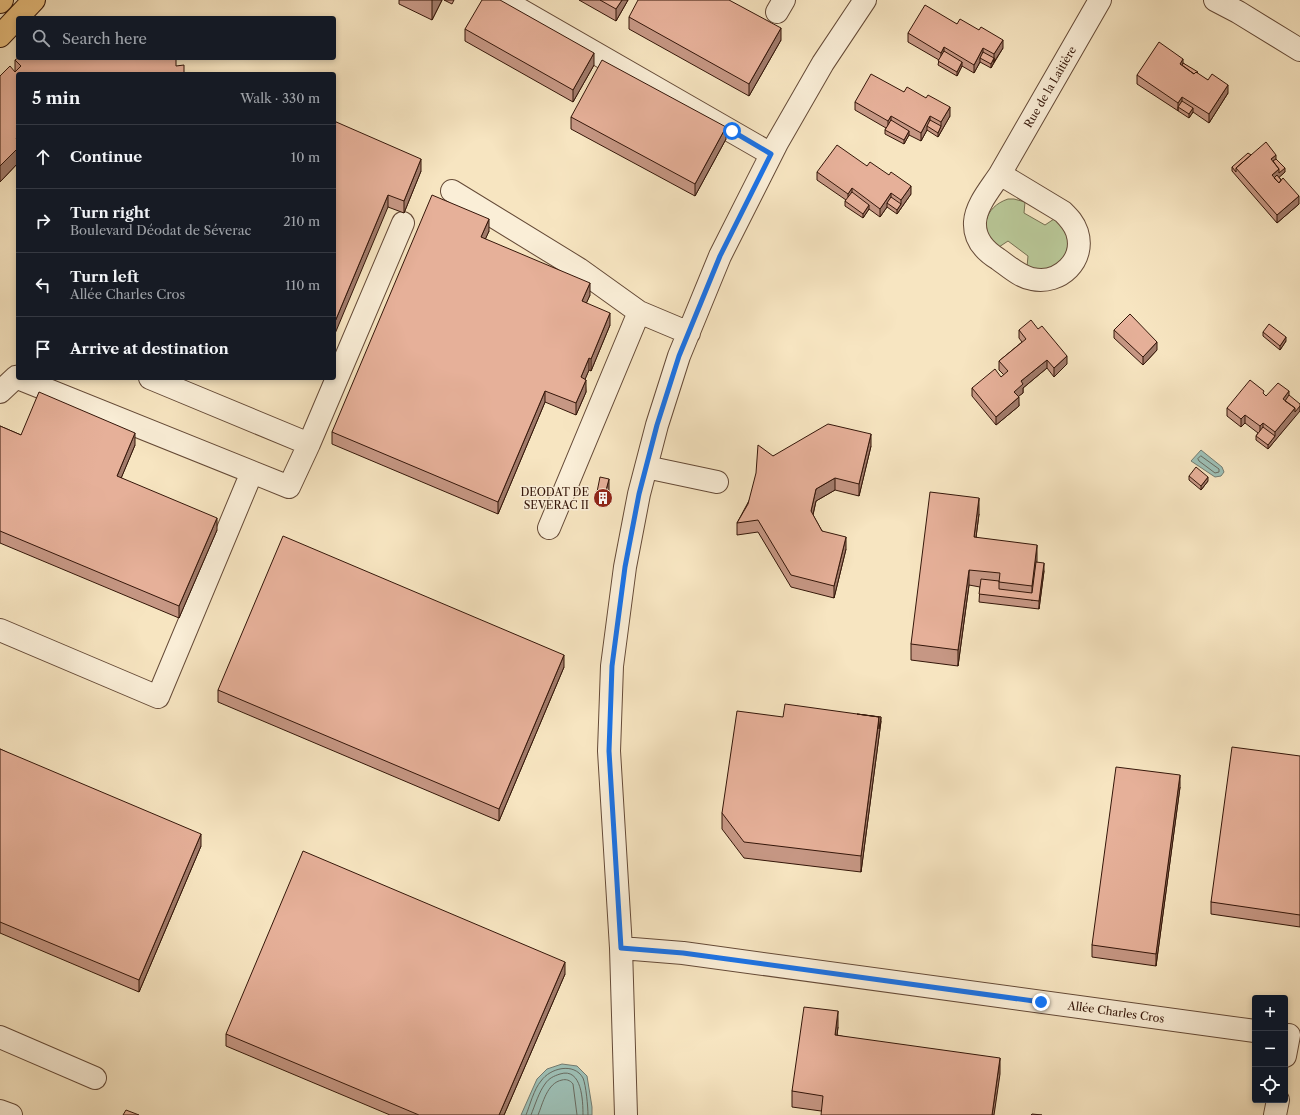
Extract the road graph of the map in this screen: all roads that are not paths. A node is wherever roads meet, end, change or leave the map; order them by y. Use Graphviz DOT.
graph roads {
  1 [pos="2,0"];
  2 [pos="34,0"];
  3 [pos="865,0"];
  4 [pos="1100,0"];
  5 [pos="1214,0"];
  6 [pos="505,1"];
  7 [pos="0,2"];
  8 [pos="19,16"];
  9 [pos="16,19"];
  10 [pos="0,36"];
  11 [pos="1300,50"];
  12 [pos="771,154"];
  13 [pos="1000,174"];
  14 [pos="452,191"];
  15 [pos="403,223"];
  16 [pos="639,312"];
  17 [pos="689,333"];
  18 [pos="16,377"];
  19 [pos="23,380"];
  20 [pos="155,380"];
  21 [pos="0,392"];
  22 [pos="309,444"];
  23 [pos="646,466"];
  24 [pos="252,472"];
  25 [pos="717,482"];
  26 [pos="549,528"];
  27 [pos="0,630"];
  28 [pos="621,948"];
  29 [pos="1252,1031"];
  30 [pos="1291,1035"];
  31 [pos="0,1037"];
  32 [pos="1288,1046"];
  33 [pos="95,1078"];
  34 [pos="1277,1103"];
  35 [pos="0,1110"];
  36 [pos="10,1115"];
  37 [pos="626,1115"];
  38 [pos="1275,1115"];
  1 -- 7 [label="main road"];
  2 -- 8 [label="main road"];
  3 -- 12 [label="street"];
  4 -- 13 [label="street, Rue de la Laitière"];
  5 -- 11 [label="street"];
  6 -- 12 [label="street"];
  9 -- 10 [label="main road"];
  12 -- 17 [label="street"];
  13 -- 13 [label="street, Rue de la Laitière"];
  14 -- 16 [label="street"];
  15 -- 22 [label="street"];
  16 -- 17 [label="street"];
  16 -- 26 [label="street"];
  17 -- 23 [label="street"];
  18 -- 21 [label="street"];
  19 -- 24 [label="street"];
  20 -- 22 [label="street"];
  22 -- 24 [label="street"];
  23 -- 25 [label="street"];
  23 -- 28 [label="street"];
  24 -- 27 [label="street"];
  28 -- 29 [label="street, Allée Charles Cros"];
  28 -- 37 [label="street"];
  30 -- 32 [label="street"];
  31 -- 33 [label="street"];
  34 -- 38 [label="street"];
  35 -- 36 [label="street"];
}
